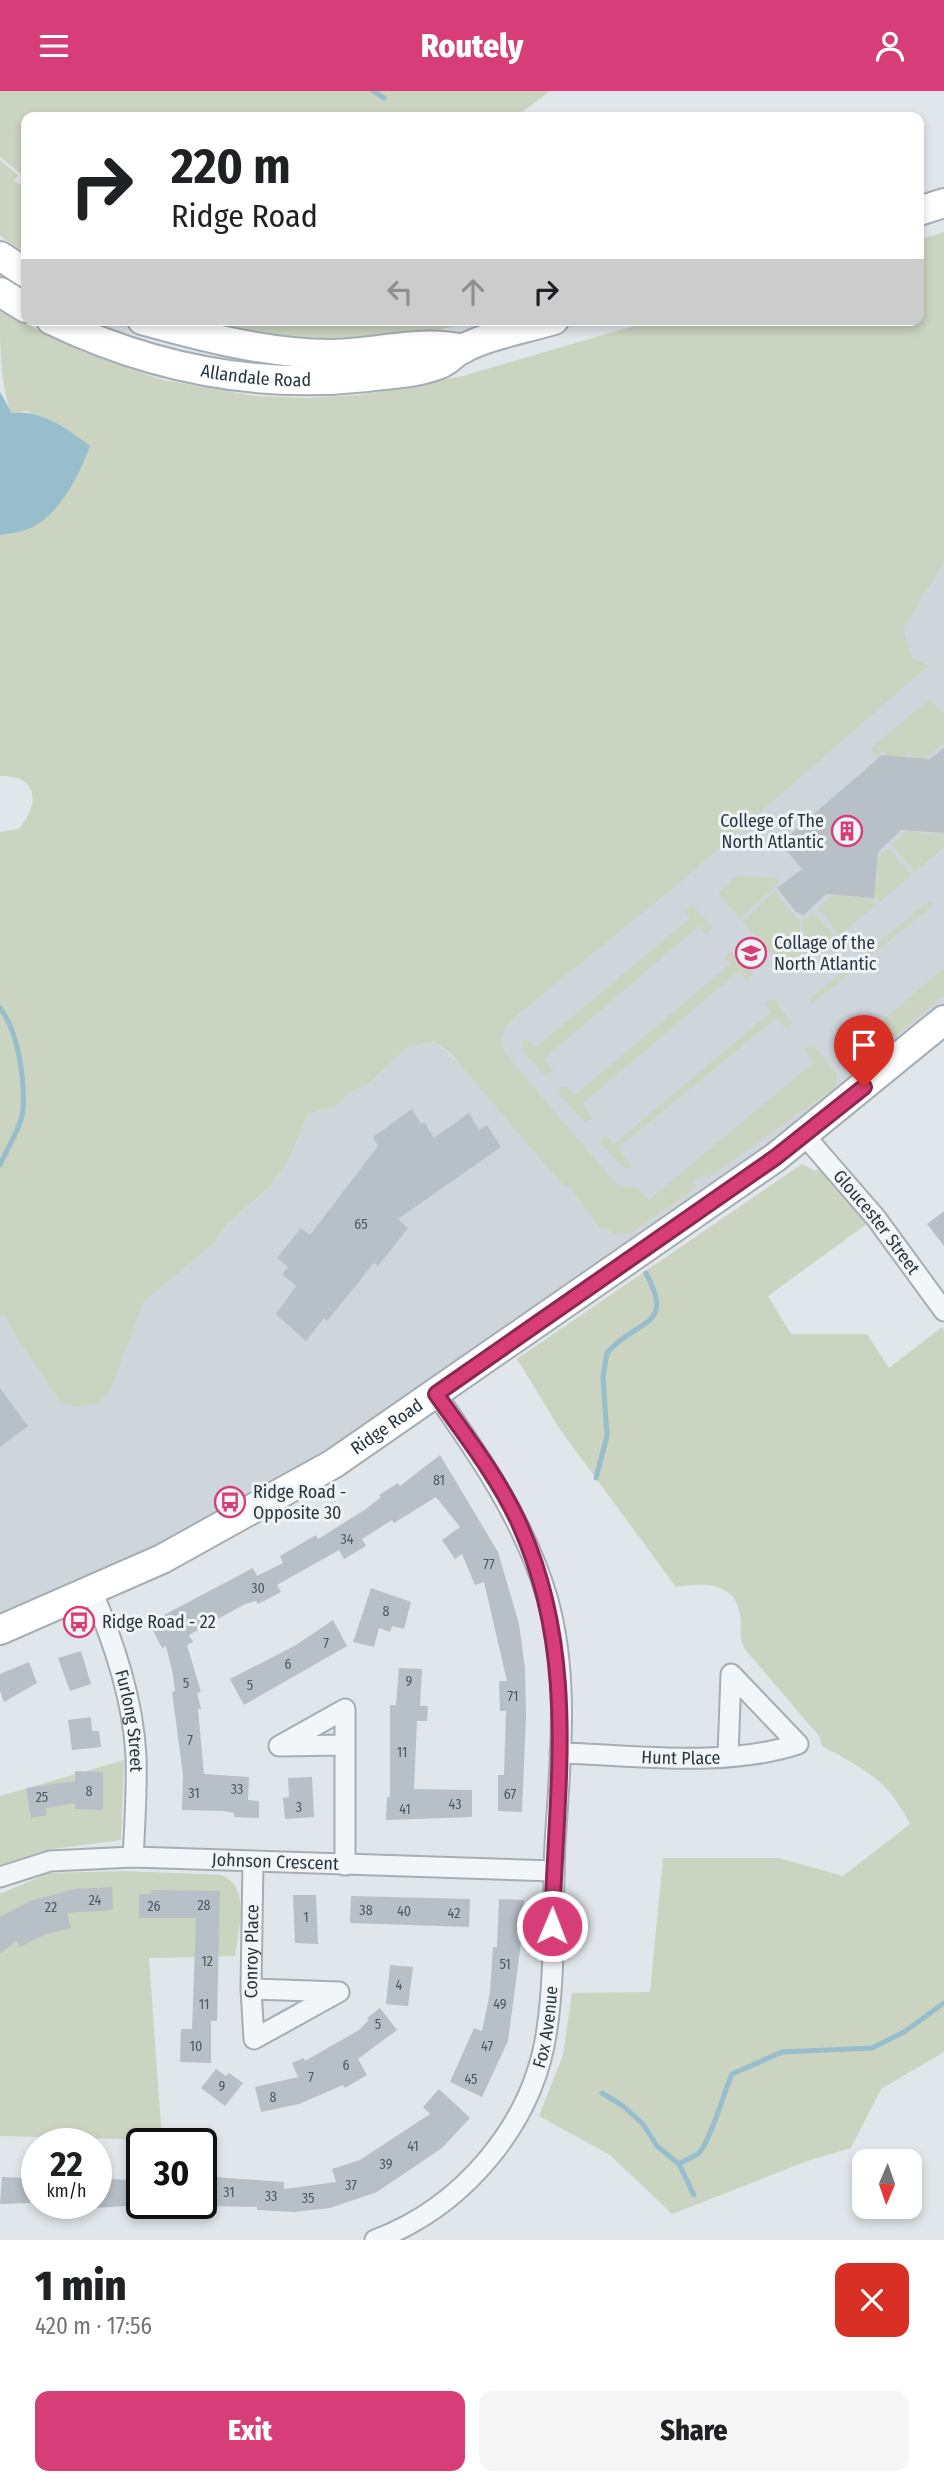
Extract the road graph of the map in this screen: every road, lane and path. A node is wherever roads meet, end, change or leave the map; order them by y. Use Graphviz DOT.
graph roads {
  1 [pos="944,203"];
  2 [pos="924,209"];
  3 [pos="0,256"];
  4 [pos="21,270"];
  5 [pos="0,292"];
  6 [pos="21,304"];
  7 [pos="66,326"];
  8 [pos="166,326"];
  9 [pos="535,326"];
  10 [pos="463,349"];
  11 [pos="944,1020"];
  12 [pos="805,1136"];
  13 [pos="944,1311"];
  14 [pos="436,1394"];
  15 [pos="92,1591"];
  16 [pos="0,1630"];
  17 [pos="345,1745"];
  18 [pos="561,1753"];
  19 [pos="728,1755"];
  20 [pos="133,1857"];
  21 [pos="253,1863"];
  22 [pos="345,1865"];
  23 [pos="554,1871"];
  24 [pos="0,1877"];
  25 [pos="251,1989"];
  26 [pos="375,2240"];
  1 -- 2 [label="street"];
  3 -- 4 [label="street"];
  5 -- 6 [label="street"];
  7 -- 10 [label="street, Allandale Road"];
  8 -- 10 [label="street, Allandale Road"];
  9 -- 10 [label="street, Allandale Road"];
  11 -- 12 [label="street, Ridge Road"];
  12 -- 13 [label="street, Gloucester Street"];
  12 -- 14 [label="street, Ridge Road"];
  14 -- 15 [label="street, Ridge Road"];
  14 -- 18 [label="street, Fox Avenue"];
  15 -- 16 [label="street, Ridge Road"];
  15 -- 20 [label="street, Furlong Street"];
  17 -- 22 [label="street"];
  18 -- 19 [label="street, Hunt Place"];
  18 -- 23 [label="street, Fox Avenue"];
  19 -- 19 [label="street, Hunt Place"];
  20 -- 21 [label="street, Johnson Crescent"];
  20 -- 24 [label="street, Johnson Crescent"];
  21 -- 22 [label="street, Johnson Crescent"];
  21 -- 25 [label="street, Conroy Place"];
  22 -- 23 [label="street, Johnson Crescent"];
  23 -- 26 [label="street, Fox Avenue"];
  25 -- 25 [label="street, Conroy Place"];
}
